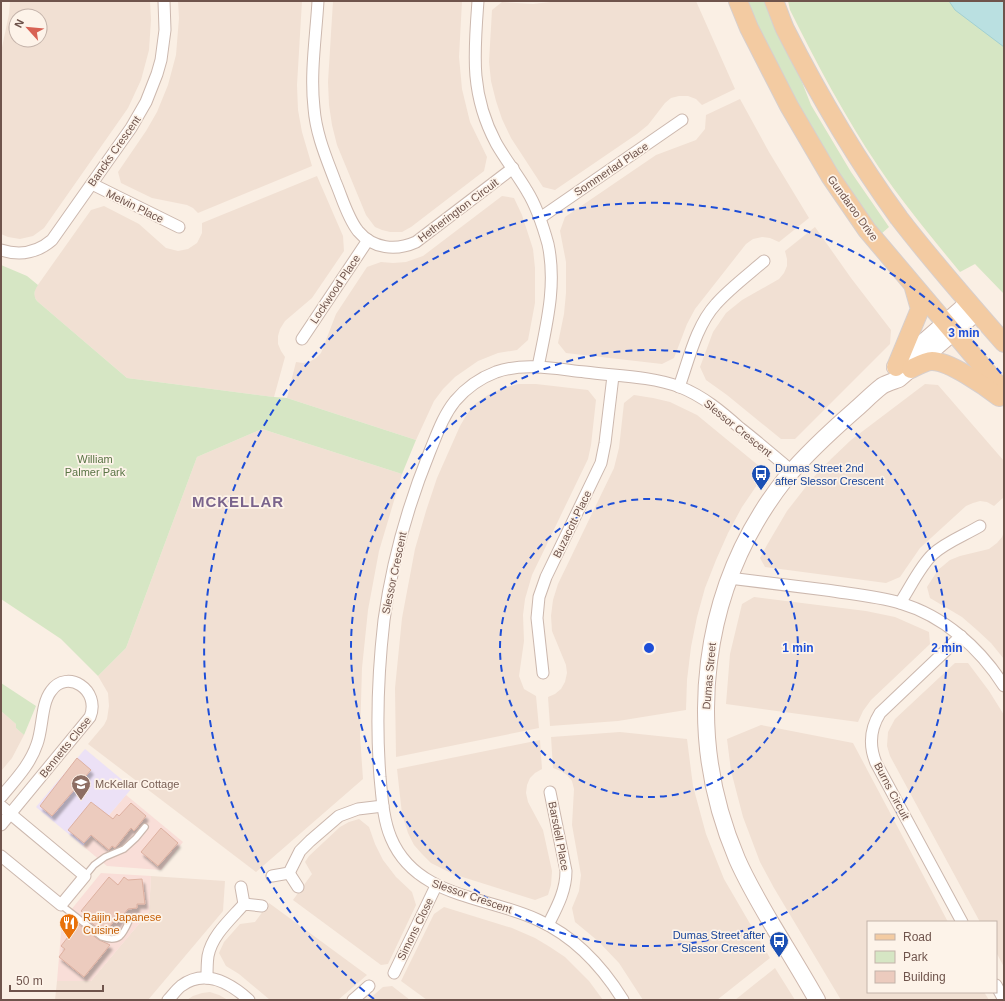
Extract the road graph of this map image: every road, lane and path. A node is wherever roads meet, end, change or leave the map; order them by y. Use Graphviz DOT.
graph roads {
  1 [pos="164,1"];
  2 [pos="318,1"];
  3 [pos="478,1"];
  4 [pos="738,1"];
  5 [pos="774,1"];
  6 [pos="682,120"];
  7 [pos="513,168"];
  8 [pos="92,184"];
  9 [pos="540,218"];
  10 [pos="179,227"];
  11 [pos="368,240"];
  12 [pos="1,250"];
  13 [pos="764,261"];
  14 [pos="913,284"];
  15 [pos="973,307"];
  16 [pos="950,327"];
  17 [pos="302,339"];
  18 [pos="1004,343"];
  19 [pos="538,367"];
  20 [pos="904,368"];
  21 [pos="613,376"];
  22 [pos="679,387"];
  23 [pos="1004,392"];
  24 [pos="1004,401"];
  25 [pos="792,471"];
  26 [pos="980,526"];
  27 [pos="729,578"];
  28 [pos="900,603"];
  29 [pos="961,636"];
  30 [pos="543,673"];
  31 [pos="1004,686"];
  32 [pos="550,792"];
  33 [pos="1,797"];
  34 [pos="1,806"];
  35 [pos="383,806"];
  36 [pos="10,814"];
  37 [pos="1,825"];
  38 [pos="145,827"];
  39 [pos="1,856"];
  40 [pos="289,873"];
  41 [pos="85,876"];
  42 [pos="272,876"];
  43 [pos="436,886"];
  44 [pos="241,887"];
  45 [pos="298,887"];
  46 [pos="244,904"];
  47 [pos="61,905"];
  48 [pos="262,906"];
  49 [pos="961,921"];
  50 [pos="129,922"];
  51 [pos="548,924"];
  52 [pos="394,973"];
  53 [pos="207,978"];
  54 [pos="369,986"];
  55 [pos="997,987"];
  56 [pos="168,1000"];
  57 [pos="249,1000"];
  58 [pos="353,1000"];
  59 [pos="623,1000"];
  60 [pos="817,1000"];
  61 [pos="1004,1000"];
  1 -- 8 [label="street, Bancks Crescent"];
  2 -- 11 [label="street, Hetherington Circuit"];
  3 -- 7 [label="street"];
  4 -- 14 [label="main road, Gundaroo Drive"];
  5 -- 15 [label="main road"];
  6 -- 9 [label="street, Sommerlad Place"];
  7 -- 9 [label="street"];
  7 -- 11 [label="street, Hetherington Circuit"];
  8 -- 10 [label="street, Melvin Place"];
  8 -- 12 [label="street, Bancks Crescent"];
  9 -- 19 [label="street"];
  11 -- 17 [label="street, Lockwood Place"];
  13 -- 22 [label="street"];
  14 -- 16 [label="main road, Gundaroo Drive"];
  14 -- 20 [label="main road"];
  15 -- 16 [label="street, Dumas Street"];
  15 -- 18 [label="main road"];
  16 -- 20 [label="street, Dumas Street"];
  16 -- 23 [label="main road, Gundaroo Drive"];
  19 -- 21 [label="street, Slessor Crescent"];
  19 -- 35 [label="street, Slessor Crescent"];
  20 -- 24 [label="main road"];
  20 -- 25 [label="street, Dumas Street"];
  21 -- 22 [label="street, Slessor Crescent"];
  21 -- 30 [label="street, Buzacott Place"];
  22 -- 25 [label="street, Slessor Crescent"];
  25 -- 27 [label="street, Dumas Street"];
  26 -- 28 [label="street"];
  27 -- 28 [label="street"];
  27 -- 60 [label="street, Dumas Street"];
  28 -- 29 [label="street"];
  29 -- 31 [label="street"];
  29 -- 49 [label="street, Burns Circuit"];
  32 -- 51 [label="street, Barsdell Place"];
  33 -- 36 [label="street, Bennetts Close"];
  34 -- 36 [label="street"];
  35 -- 40 [label="street"];
  35 -- 43 [label="street, Slessor Crescent"];
  36 -- 37 [label="street, Bennetts Close"];
  36 -- 41 [label="street"];
  38 -- 41 [label="lane"];
  39 -- 47 [label="street"];
  40 -- 42 [label="street"];
  40 -- 45 [label="street"];
  41 -- 47 [label="street"];
  43 -- 51 [label="street, Slessor Crescent"];
  43 -- 52 [label="street, Simons Close"];
  44 -- 46 [label="street"];
  46 -- 48 [label="street"];
  46 -- 53 [label="street"];
  47 -- 50 [label="lane"];
  51 -- 59 [label="street, Slessor Crescent"];
  53 -- 56 [label="street"];
  53 -- 57 [label="street"];
  54 -- 58 [label="street"];
  55 -- 61 [label="street"];
}
